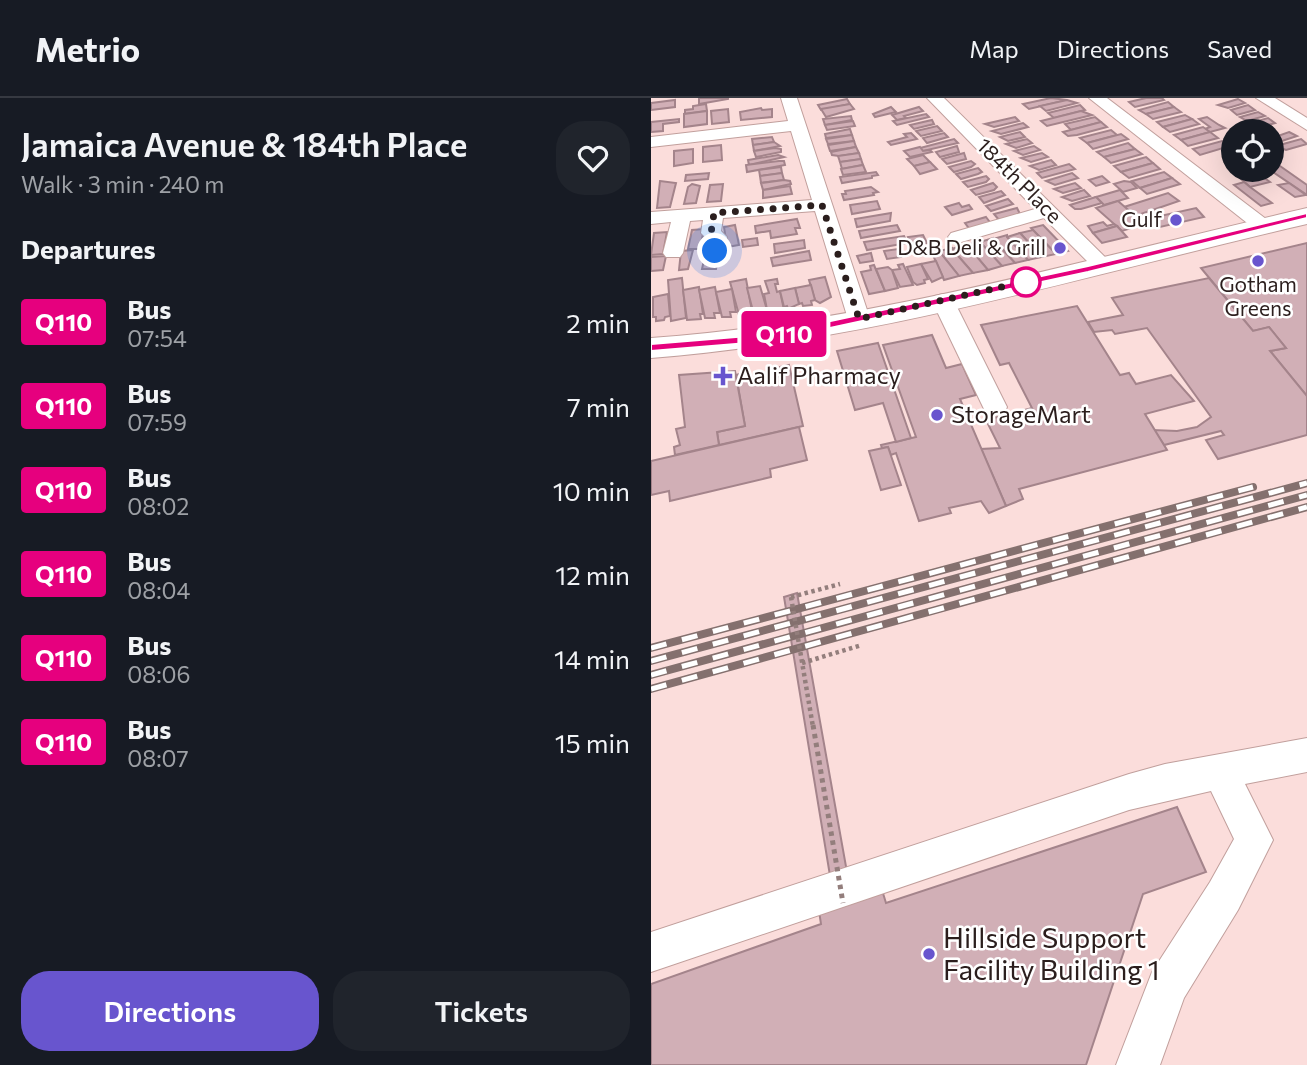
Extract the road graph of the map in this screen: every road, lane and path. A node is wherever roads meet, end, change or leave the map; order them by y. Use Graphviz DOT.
graph roads {
  1 [pos="789,98"];
  2 [pos="935,98"];
  3 [pos="1097,98"];
  4 [pos="1264,98"];
  5 [pos="797,125"];
  6 [pos="1307,125"];
  7 [pos="651,142"];
  8 [pos="822,205"];
  9 [pos="1048,211"];
  10 [pos="714,213"];
  11 [pos="682,215"];
  12 [pos="1307,216"];
  13 [pos="651,218"];
  14 [pos="1263,226"];
  15 [pos="958,237"];
  16 [pos="715,251"];
  17 [pos="673,253"];
  18 [pos="1102,265"];
  19 [pos="943,301"];
  20 [pos="858,313"];
  21 [pos="651,348"];
  22 [pos="995,407"];
  23 [pos="839,584"];
  24 [pos="862,645"];
  25 [pos="802,663"];
  26 [pos="1307,755"];
  27 [pos="1220,771"];
  28 [pos="843,903"];
  29 [pos="651,952"];
  30 [pos="1138,1065"];
  1 -- 5 [label="street"];
  2 -- 9 [label="street, 184th Place"];
  3 -- 14 [label="street"];
  4 -- 6 [label="street"];
  5 -- 7 [label="street"];
  5 -- 8 [label="street"];
  8 -- 10 [label="street"];
  8 -- 20 [label="street"];
  9 -- 15 [label="street"];
  9 -- 18 [label="street, 184th Place"];
  10 -- 11 [label="street"];
  10 -- 16 [label="street"];
  11 -- 13 [label="street"];
  11 -- 17 [label="street"];
  12 -- 14 [label="main road"];
  14 -- 18 [label="main road"];
  18 -- 19 [label="main road"];
  19 -- 20 [label="main road"];
  19 -- 22 [label="street"];
  20 -- 21 [label="main road"];
  23 -- 25 [label="path, bridge"];
  24 -- 25 [label="path"];
  25 -- 28 [label="path, bridge"];
  26 -- 27 [label="street"];
  27 -- 29 [label="street"];
  27 -- 30 [label="street"];
}
